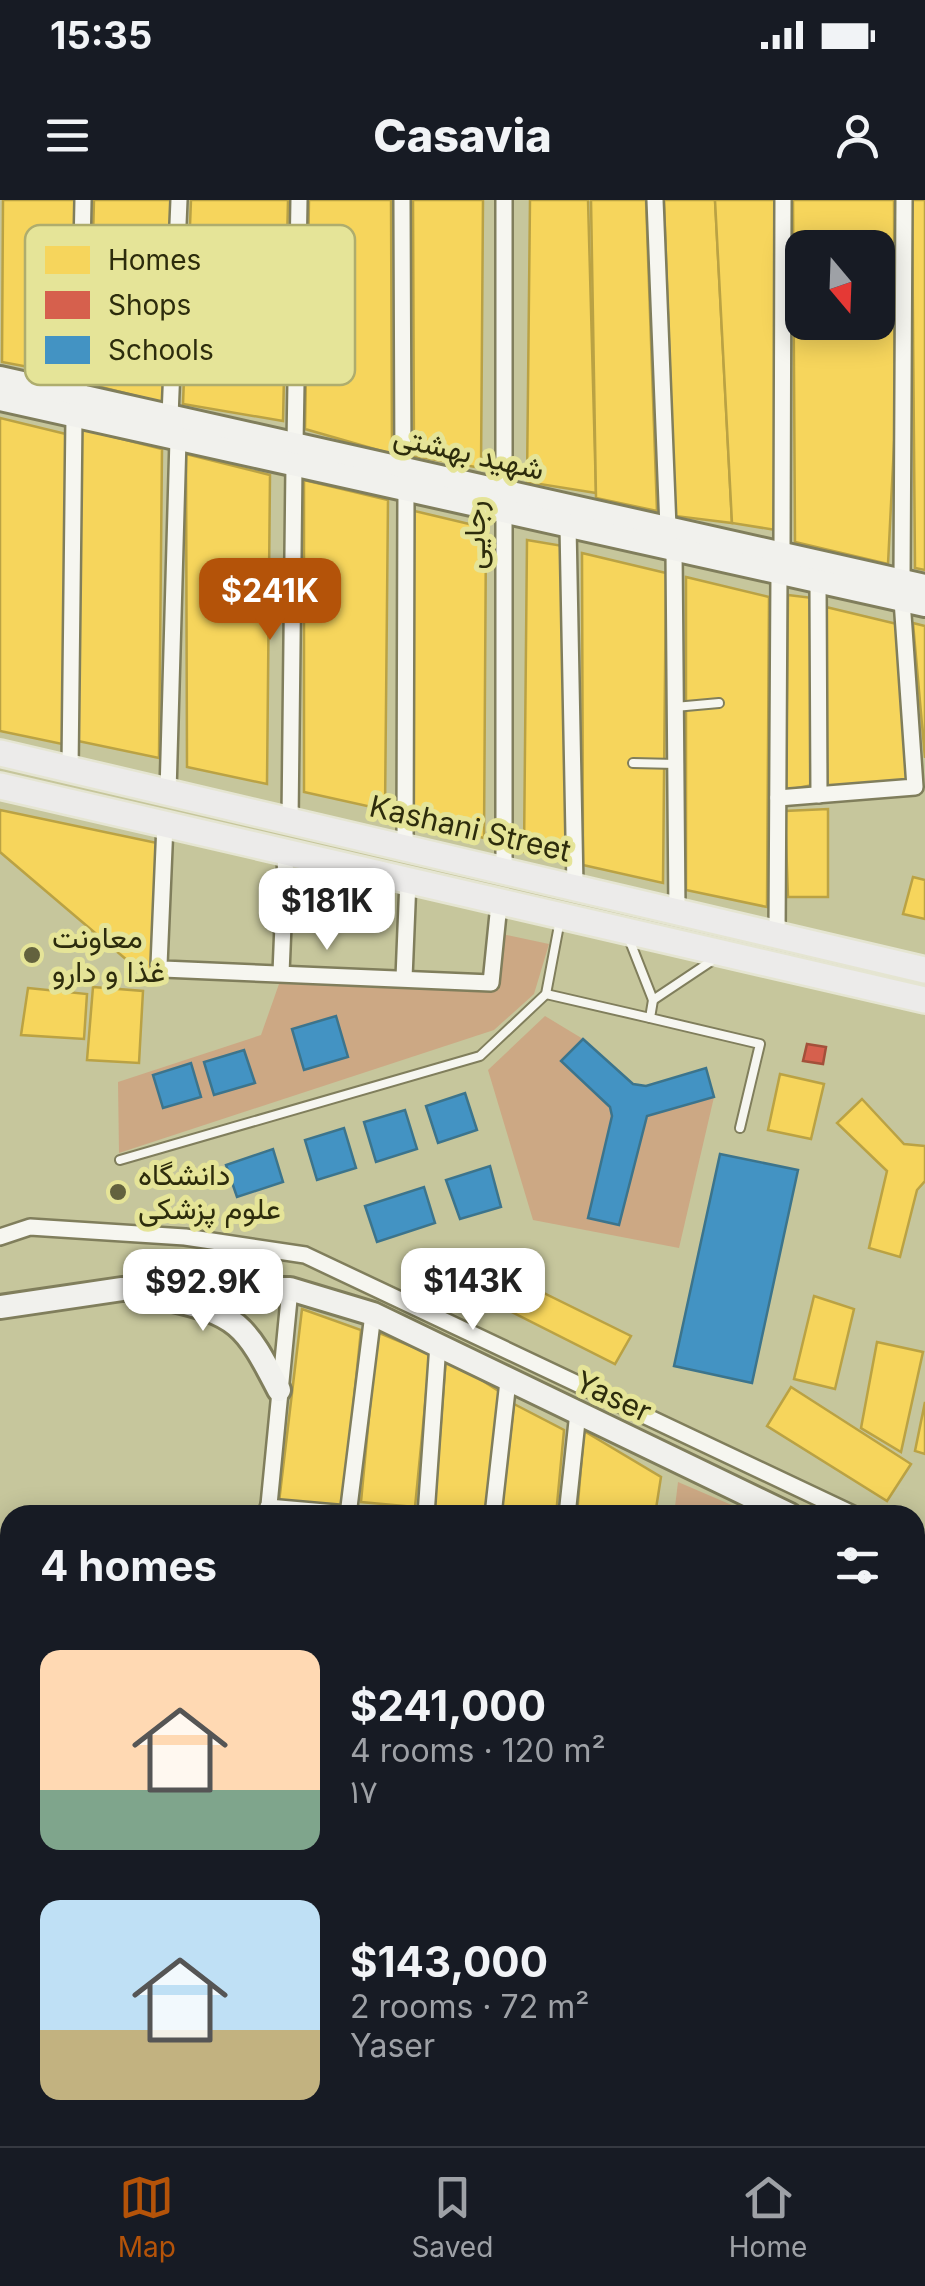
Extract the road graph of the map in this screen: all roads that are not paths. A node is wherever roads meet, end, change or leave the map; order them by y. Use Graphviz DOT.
graph roads {
  1 [pos="83,200"];
  2 [pos="179,200"];
  3 [pos="299,200"];
  4 [pos="402,200"];
  5 [pos="504,200"];
  6 [pos="655,200"];
  7 [pos="783,200"];
  8 [pos="904,200"];
  9 [pos="82,225"];
  10 [pos="178,225"];
  11 [pos="299,225"];
  12 [pos="0,378"];
  13 [pos="78,385"];
  14 [pos="171,385"];
  15 [pos="296,385"];
  16 [pos="0,399"];
  17 [pos="77,406"];
  18 [pos="170,416"];
  19 [pos="178,439"];
  20 [pos="295,454"];
  21 [pos="404,479"];
  22 [pos="503,502"];
  23 [pos="568,526"];
  24 [pos="671,539"];
  25 [pos="780,564"];
  26 [pos="818,582"];
  27 [pos="914,593"];
  28 [pos="719,703"];
  29 [pos="675,707"];
  30 [pos="0,753"];
  31 [pos="633,762"];
  32 [pos="676,764"];
  33 [pos="70,769"];
  34 [pos="0,786"];
  35 [pos="168,792"];
  36 [pos="819,795"];
  37 [pos="778,798"];
  38 [pos="290,821"];
  39 [pos="164,824"];
  40 [pos="404,848"];
  41 [pos="286,852"];
  42 [pos="504,870"];
  43 [pos="408,880"];
  44 [pos="575,886"];
  45 [pos="499,904"];
  46 [pos="677,912"];
  47 [pos="561,916"];
  48 [pos="626,930"];
  49 [pos="778,936"];
  50 [pos="724,953"];
  51 [pos="925,970"];
  52 [pos="281,974"];
  53 [pos="404,978"];
  54 [pos="546,994"];
  55 [pos="654,1000"];
  56 [pos="925,1000"];
  57 [pos="650,1018"];
  58 [pos="740,1128"];
  59 [pos="120,1160"];
  60 [pos="0,1236"];
  61 [pos="122,1289"];
  62 [pos="290,1289"];
  63 [pos="0,1307"];
  64 [pos="373,1314"];
  65 [pos="438,1344"];
  66 [pos="508,1381"];
  67 [pos="279,1390"];
  68 [pos="578,1412"];
  69 [pos="269,1505"];
  70 [pos="349,1505"];
  71 [pos="427,1505"];
  72 [pos="494,1505"];
  73 [pos="568,1505"];
  74 [pos="769,1505"];
  75 [pos="834,1505"];
  1 -- 9 [label="street"];
  2 -- 10 [label="street"];
  3 -- 11 [label="street"];
  4 -- 21 [label="street"];
  5 -- 22 [label="street, رجایی"];
  6 -- 24 [label="street"];
  7 -- 25 [label="street"];
  8 -- 27 [label="street"];
  12 -- 17 [label="main road, شهید بهشتی"];
  13 -- 17 [label="street"];
  14 -- 18 [label="street"];
  15 -- 20 [label="street"];
  16 -- 17 [label="main road, شهید بهشتی"];
  17 -- 18 [label="main road, شهید بهشتی"];
  17 -- 19 [label="main road, شهید بهشتی"];
  17 -- 33 [label="street"];
  18 -- 20 [label="main road, شهید بهشتی"];
  19 -- 20 [label="main road, شهید بهشتی"];
  19 -- 35 [label="street"];
  20 -- 21 [label="main road, شهید بهشتی"];
  20 -- 38 [label="street"];
  21 -- 22 [label="main road, شهید بهشتی"];
  21 -- 40 [label="street"];
  22 -- 23 [label="main road, شهید بهشتی"];
  22 -- 24 [label="main road, شهید بهشتی"];
  22 -- 42 [label="street, رجایی"];
  23 -- 24 [label="main road, شهید بهشتی"];
  23 -- 44 [label="street"];
  24 -- 25 [label="main road, شهید بهشتی"];
  24 -- 29 [label="street"];
  25 -- 26 [label="main road, شهید بهشتی"];
  25 -- 27 [label="main road, شهید بهشتی"];
  25 -- 37 [label="street"];
  26 -- 27 [label="main road, شهید بهشتی"];
  26 -- 36 [label="street"];
  27 -- 36 [label="street"];
  28 -- 29 [label="lane"];
  29 -- 32 [label="street"];
  30 -- 33 [label="main road, Kashani Street"];
  31 -- 32 [label="lane"];
  32 -- 46 [label="street"];
  33 -- 35 [label="main road, Kashani Street"];
  34 -- 39 [label="main road"];
  35 -- 38 [label="main road, Kashani Street"];
  36 -- 37 [label="street"];
  37 -- 49 [label="street"];
  38 -- 40 [label="main road, Kashani Street"];
  39 -- 41 [label="main road"];
  39 -- 52 [label="street"];
  40 -- 42 [label="main road, Kashani Street"];
  41 -- 43 [label="main road"];
  41 -- 52 [label="street"];
  42 -- 44 [label="main road, Kashani Street"];
  43 -- 45 [label="main road"];
  43 -- 53 [label="street"];
  44 -- 46 [label="main road, Kashani Street"];
  45 -- 47 [label="main road"];
  45 -- 53 [label="street"];
  46 -- 49 [label="main road, Kashani Street"];
  47 -- 48 [label="main road"];
  47 -- 54 [label="lane"];
  48 -- 50 [label="main road"];
  48 -- 55 [label="lane"];
  49 -- 51 [label="main road, Kashani Street"];
  50 -- 55 [label="lane"];
  50 -- 56 [label="main road"];
  52 -- 53 [label="street"];
  54 -- 57 [label="lane"];
  54 -- 59 [label="lane"];
  55 -- 57 [label="lane"];
  57 -- 58 [label="lane"];
  60 -- 75 [label="street"];
  61 -- 62 [label="main road, Yaser"];
  61 -- 63 [label="main road, Yaser"];
  61 -- 67 [label="main road"];
  62 -- 64 [label="main road, Yaser"];
  62 -- 67 [label="street"];
  64 -- 65 [label="main road, Yaser"];
  64 -- 70 [label="street"];
  65 -- 66 [label="main road, Yaser"];
  65 -- 71 [label="street"];
  66 -- 68 [label="main road, Yaser"];
  66 -- 72 [label="street"];
  67 -- 69 [label="street"];
  68 -- 73 [label="street"];
  68 -- 74 [label="main road, Yaser"];
}
